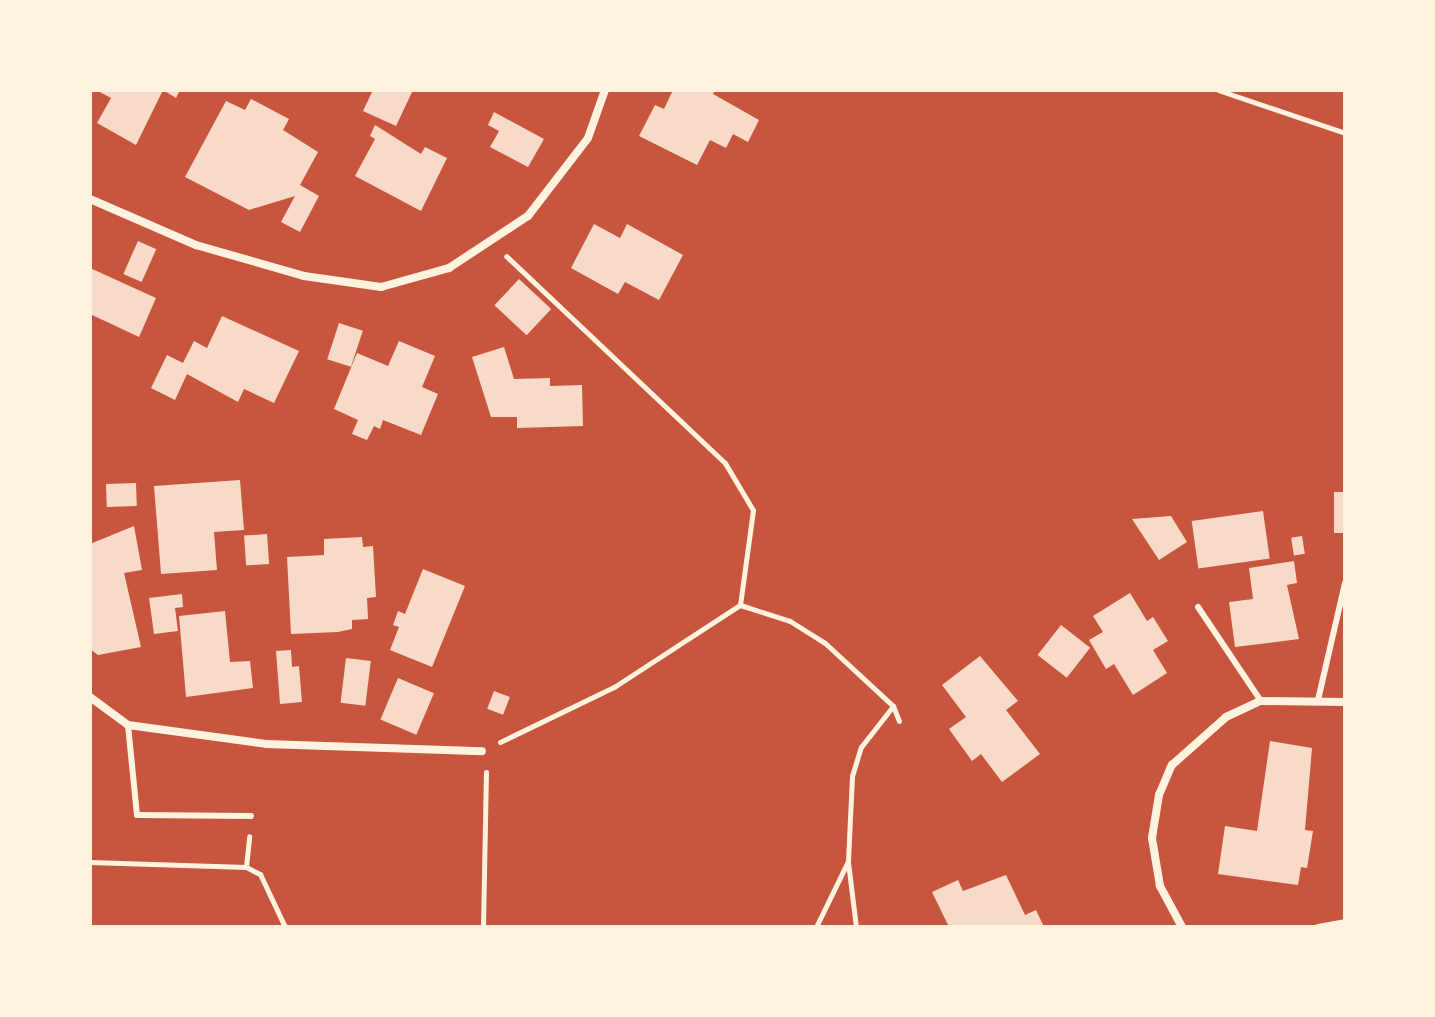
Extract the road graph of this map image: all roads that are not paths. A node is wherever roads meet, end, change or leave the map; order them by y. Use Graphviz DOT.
graph roads {
  1 [pos="605,90"];
  2 [pos="90,199"];
  3 [pos="1345,583"];
  4 [pos="1198,607"];
  5 [pos="90,697"];
  6 [pos="1318,700"];
  7 [pos="1261,701"];
  8 [pos="1345,702"];
  9 [pos="128,725"];
  10 [pos="482,751"];
  11 [pos="251,816"];
  12 [pos="1345,922"];
  13 [pos="1182,927"];
  14 [pos="1318,927"];
  1 -- 2 [label="street"];
  3 -- 6 [label="lane"];
  4 -- 7 [label="lane"];
  5 -- 9 [label="street"];
  6 -- 7 [label="street"];
  6 -- 8 [label="street"];
  7 -- 13 [label="street"];
  9 -- 10 [label="street"];
  9 -- 11 [label="lane"];
  12 -- 14 [label="lane"];
}
